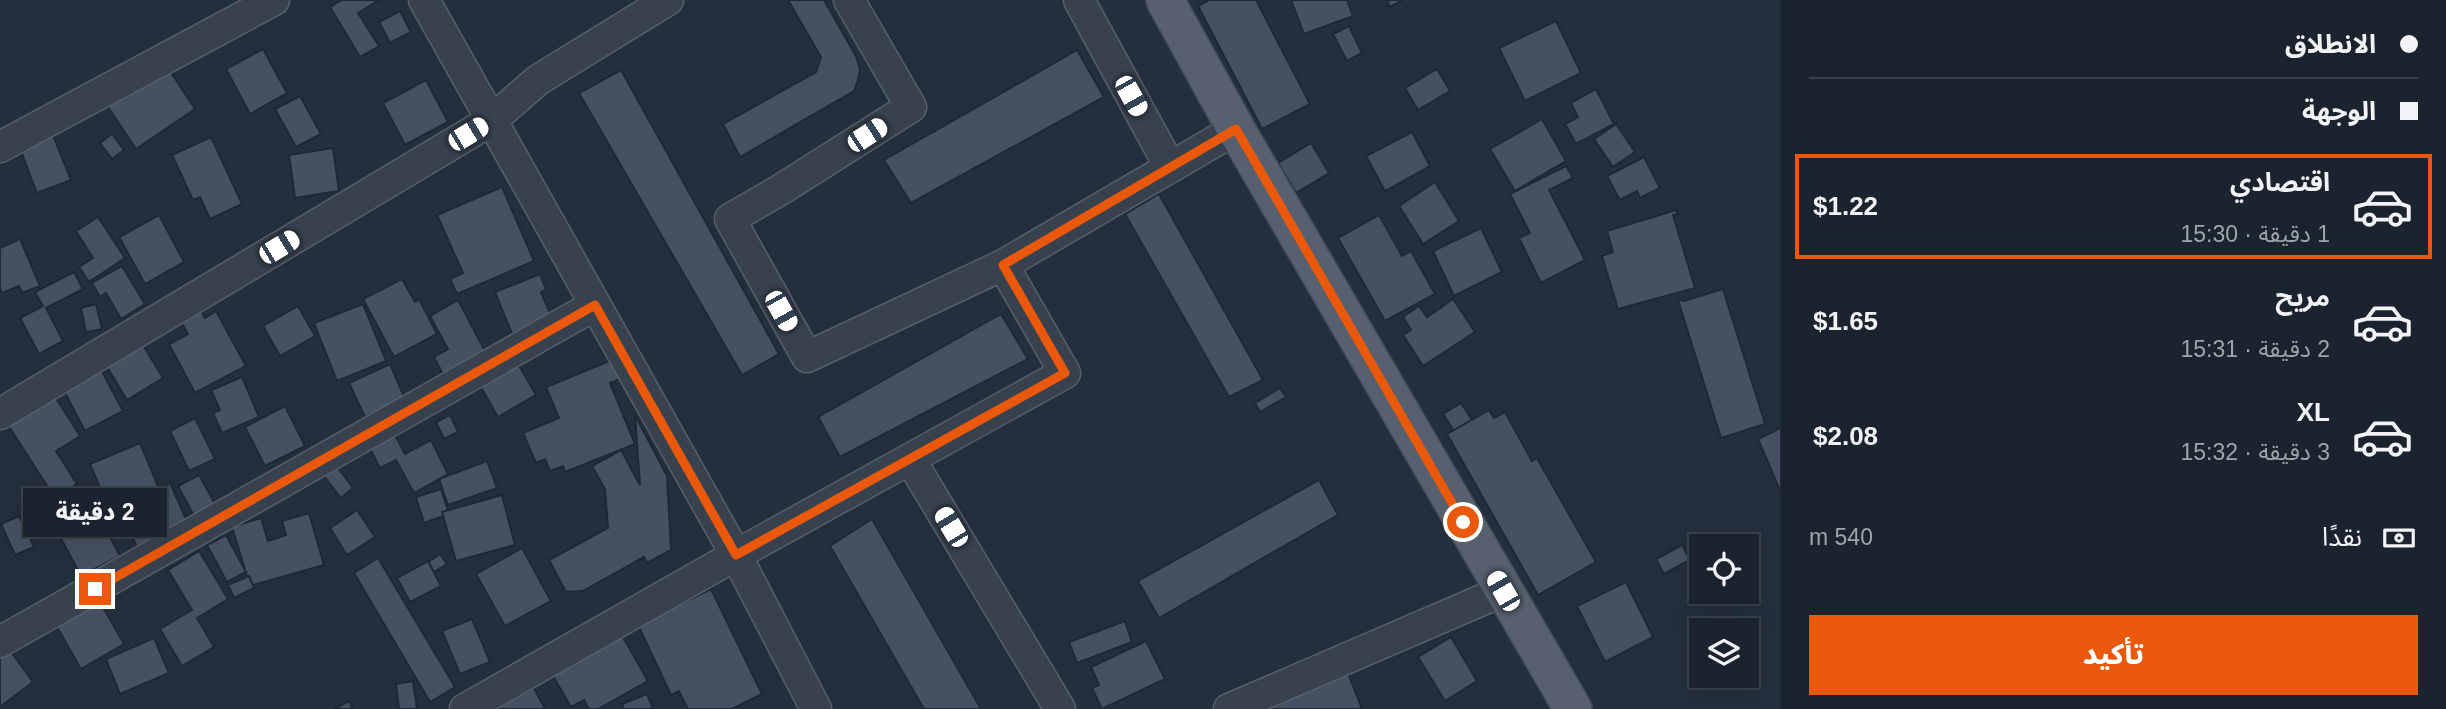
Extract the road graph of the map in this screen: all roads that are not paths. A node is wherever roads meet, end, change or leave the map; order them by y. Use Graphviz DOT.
graph roads {
  1 [pos="274,0"];
  2 [pos="424,0"];
  3 [pos="668,0"];
  4 [pos="849,0"];
  5 [pos="1079,0"];
  6 [pos="1166,0"];
  7 [pos="492,120"];
  8 [pos="1236,129"];
  9 [pos="0,147"];
  10 [pos="1170,167"];
  11 [pos="1003,265"];
  12 [pos="595,305"];
  13 [pos="0,414"];
  14 [pos="910,459"];
  15 [pos="736,555"];
  16 [pos="1503,591"];
  17 [pos="0,642"];
  18 [pos="1568,707"];
  19 [pos="465,709"];
  20 [pos="816,709"];
  21 [pos="1060,709"];
  22 [pos="1229,709"];
  1 -- 9 [label="street"];
  2 -- 7 [label="street"];
  3 -- 7 [label="street"];
  4 -- 11 [label="street"];
  5 -- 10 [label="street"];
  6 -- 8 [label="main road"];
  7 -- 12 [label="street"];
  7 -- 13 [label="street"];
  8 -- 10 [label="street"];
  8 -- 16 [label="main road"];
  10 -- 11 [label="street"];
  11 -- 14 [label="street"];
  12 -- 15 [label="street"];
  12 -- 17 [label="street"];
  14 -- 15 [label="street"];
  14 -- 21 [label="street"];
  15 -- 19 [label="street"];
  15 -- 20 [label="street"];
  16 -- 18 [label="main road"];
  16 -- 22 [label="street"];
}
